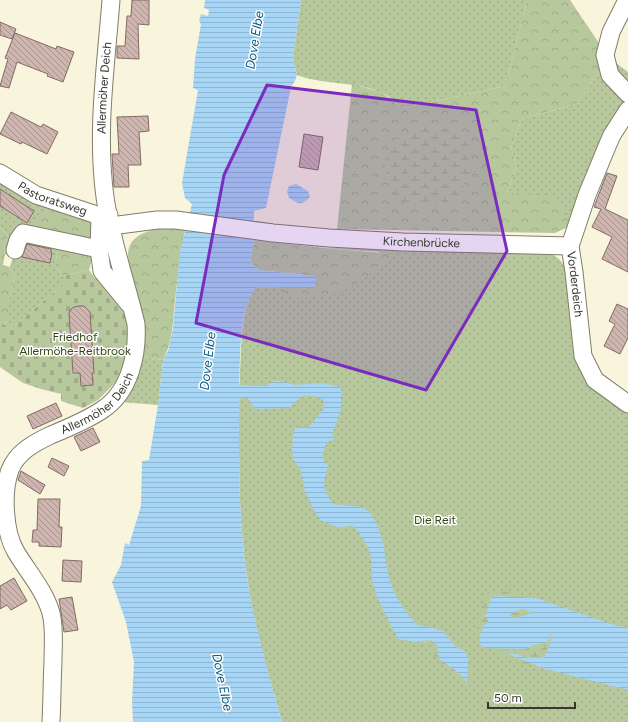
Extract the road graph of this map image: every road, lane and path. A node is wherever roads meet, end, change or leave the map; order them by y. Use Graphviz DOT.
graph roads {
  1 [pos="111,0"];
  2 [pos="627,0"];
  3 [pos="628,94"];
  4 [pos="628,110"];
  5 [pos="0,173"];
  6 [pos="107,219"];
  7 [pos="570,246"];
  8 [pos="99,249"];
  9 [pos="16,250"];
  10 [pos="132,308"];
  11 [pos="628,404"];
  12 [pos="51,722"];
  1 -- 6 [label="street, Allermöher Deich"];
  2 -- 3 [label="street"];
  4 -- 7 [label="street, Vorderdeich"];
  5 -- 6 [label="street, Pastoratsweg"];
  6 -- 7 [label="street, Kirchenbrücke"];
  6 -- 8 [label="street"];
  6 -- 10 [label="street, Allermöher Deich"];
  7 -- 11 [label="street, Vorderdeich"];
  8 -- 9 [label="street"];
  8 -- 10 [label="street"];
  10 -- 12 [label="street, Allermöher Deich"];
}
